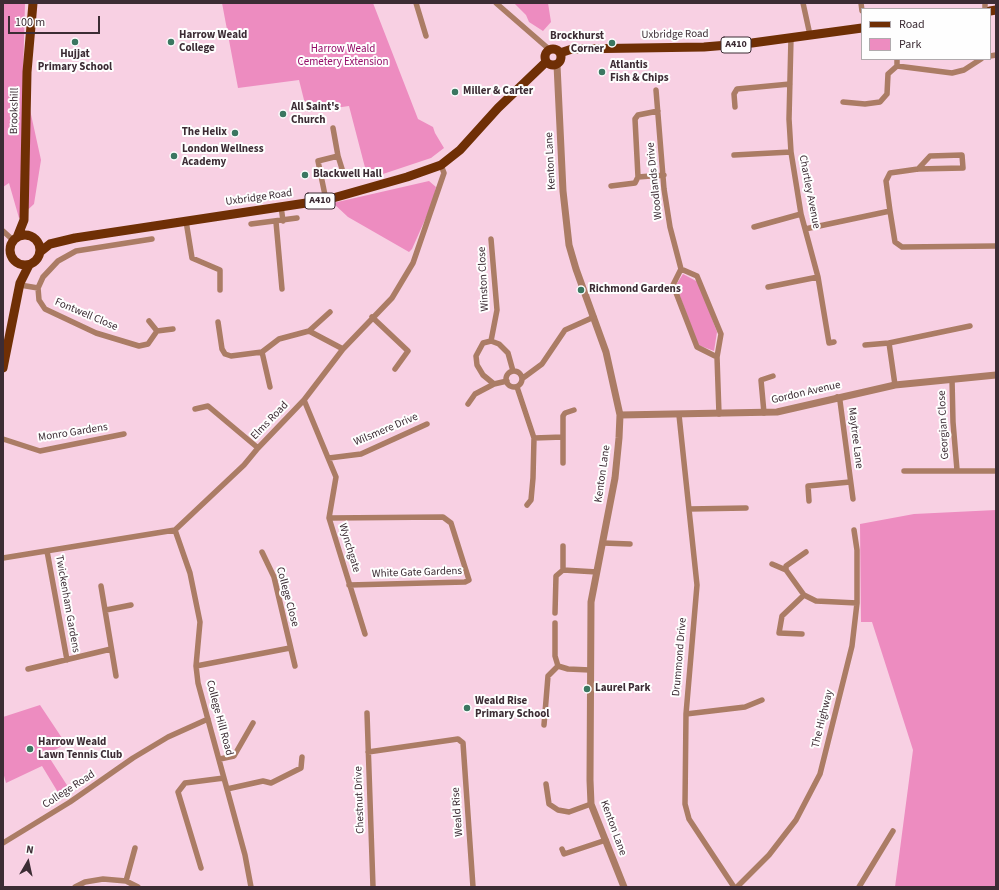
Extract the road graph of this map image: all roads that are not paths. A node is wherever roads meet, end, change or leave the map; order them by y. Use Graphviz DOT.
graph roads {
  1 [pos="33,3"];
  2 [pos="416,3"];
  3 [pos="496,3"];
  4 [pos="803,3"];
  5 [pos="861,28"];
  6 [pos="810,35"];
  7 [pos="426,36"];
  8 [pos="791,38"];
  9 [pos="550,50"];
  10 [pos="560,53"];
  11 [pos="896,60"];
  12 [pos="979,60"];
  13 [pos="546,62"];
  14 [pos="557,65"];
  15 [pos="897,66"];
  16 [pos="790,84"];
  17 [pos="656,90"];
  18 [pos="843,102"];
  19 [pos="735,107"];
  20 [pos="658,111"];
  21 [pos="334,128"];
  22 [pos="791,152"];
  23 [pos="734,155"];
  24 [pos="338,156"];
  25 [pos="441,165"];
  26 [pos="918,169"];
  27 [pos="343,172"];
  28 [pos="664,175"];
  29 [pos="638,177"];
  30 [pos="611,186"];
  31 [pos="326,200"];
  32 [pos="281,206"];
  33 [pos="890,211"];
  34 [pos="801,214"];
  35 [pos="297,218"];
  36 [pos="24,220"];
  37 [pos="283,220"];
  38 [pos="186,221"];
  39 [pos="276,222"];
  40 [pos="251,224"];
  41 [pos="754,227"];
  42 [pos="143,228"];
  43 [pos="805,229"];
  44 [pos="3,231"];
  45 [pos="29,235"];
  46 [pos="152,239"];
  47 [pos="491,239"];
  48 [pos="145,240"];
  49 [pos="38,241"];
  50 [pos="11,242"];
  51 [pos="50,244"];
  52 [pos="996,246"];
  53 [pos="40,252"];
  54 [pos="6,254"];
  55 [pos="17,263"];
  56 [pos="29,265"];
  57 [pos="681,269"];
  58 [pos="818,277"];
  59 [pos="20,284"];
  60 [pos="768,287"];
  61 [pos="38,288"];
  62 [pos="282,289"];
  63 [pos="220,290"];
  64 [pos="330,312"];
  65 [pos="594,317"];
  66 [pos="372,318"];
  67 [pos="149,321"];
  68 [pos="218,322"];
  69 [pos="970,326"];
  70 [pos="173,329"];
  71 [pos="157,331"];
  72 [pos="309,331"];
  73 [pos="491,341"];
  74 [pos="834,342"];
  75 [pos="889,343"];
  76 [pos="865,345"];
  77 [pos="343,349"];
  78 [pos="262,352"];
  79 [pos="717,357"];
  80 [pos="3,368"];
  81 [pos="395,369"];
  82 [pos="513,371"];
  83 [pos="996,375"];
  84 [pos="773,376"];
  85 [pos="523,378"];
  86 [pos="952,379"];
  87 [pos="506,381"];
  88 [pos="494,384"];
  89 [pos="895,385"];
  90 [pos="270,387"];
  91 [pos="517,387"];
  92 [pos="837,397"];
  93 [pos="304,400"];
  94 [pos="468,404"];
  95 [pos="195,409"];
  96 [pos="574,410"];
  97 [pos="764,413"];
  98 [pos="719,414"];
  99 [pos="620,415"];
  100 [pos="679,415"];
  101 [pos="426,424"];
  102 [pos="124,434"];
  103 [pos="563,437"];
  104 [pos="534,438"];
  105 [pos="3,439"];
  106 [pos="258,448"];
  107 [pos="328,458"];
  108 [pos="563,463"];
  109 [pos="957,470"];
  110 [pos="904,471"];
  111 [pos="996,471"];
  112 [pos="850,482"];
  113 [pos="853,498"];
  114 [pos="809,501"];
  115 [pos="527,505"];
  116 [pos="746,508"];
  117 [pos="689,509"];
  118 [pos="329,518"];
  119 [pos="175,530"];
  120 [pos="854,530"];
  121 [pos="602,543"];
  122 [pos="630,544"];
  123 [pos="563,546"];
  124 [pos="47,551"];
  125 [pos="262,552"];
  126 [pos="806,552"];
  127 [pos="3,558"];
  128 [pos="772,564"];
  129 [pos="563,570"];
  130 [pos="786,570"];
  131 [pos="597,572"];
  132 [pos="349,585"];
  133 [pos="101,586"];
  134 [pos="804,595"];
  135 [pos="857,603"];
  136 [pos="131,605"];
  137 [pos="106,610"];
  138 [pos="555,613"];
  139 [pos="555,623"];
  140 [pos="365,634"];
  141 [pos="802,634"];
  142 [pos="290,648"];
  143 [pos="111,649"];
  144 [pos="66,660"];
  145 [pos="196,666"];
  146 [pos="295,666"];
  147 [pos="558,666"];
  148 [pos="28,669"];
  149 [pos="590,670"];
  150 [pos="116,676"];
  151 [pos="762,700"];
  152 [pos="367,713"];
  153 [pos="686,714"];
  154 [pos="208,719"];
  155 [pos="253,723"];
  156 [pos="544,725"];
  157 [pos="368,752"];
  158 [pos="302,757"];
  159 [pos="220,759"];
  160 [pos="224,778"];
  161 [pos="546,784"];
  162 [pos="227,789"];
  163 [pos="591,804"];
  164 [pos="893,831"];
  165 [pos="606,840"];
  166 [pos="3,843"];
  167 [pos="135,848"];
  168 [pos="562,849"];
  169 [pos="202,868"];
  170 [pos="126,881"];
  171 [pos="75,887"];
  172 [pos="138,887"];
  173 [pos="251,887"];
  174 [pos="373,887"];
  175 [pos="473,887"];
  176 [pos="624,887"];
  177 [pos="734,887"];
  178 [pos="737,887"];
  179 [pos="859,887"];
  1 -- 36 [label="main road, Brookshill"];
  2 -- 7 [label="street"];
  3 -- 9 [label="street"];
  4 -- 6 [label="street"];
  5 -- 6 [label="main road, Uxbridge Road / A410"];
  6 -- 8 [label="main road, Uxbridge Road / A410"];
  8 -- 10 [label="main road, Uxbridge Road / A410"];
  8 -- 16 [label="street, Chartley Avenue"];
  9 -- 10 [label="main road"];
  9 -- 13 [label="main road"];
  10 -- 14 [label="main road"];
  11 -- 15 [label="street"];
  12 -- 15 [label="street"];
  13 -- 14 [label="main road"];
  13 -- 25 [label="main road, Uxbridge Road / A410"];
  14 -- 65 [label="street, Kenton Lane"];
  15 -- 18 [label="street"];
  16 -- 19 [label="street"];
  16 -- 22 [label="street, Chartley Avenue"];
  17 -- 20 [label="street, Woodlands Drive"];
  20 -- 28 [label="street, Woodlands Drive"];
  20 -- 29 [label="street"];
  21 -- 24 [label="street"];
  22 -- 23 [label="street"];
  22 -- 34 [label="street, Chartley Avenue"];
  24 -- 27 [label="street"];
  24 -- 31 [label="street"];
  25 -- 31 [label="main road, Uxbridge Road / A410"];
  25 -- 66 [label="street, Elms Road"];
  26 -- 26 [label="street"];
  26 -- 33 [label="street"];
  28 -- 29 [label="street"];
  28 -- 57 [label="street, Woodlands Drive"];
  29 -- 30 [label="street"];
  31 -- 32 [label="main road, Uxbridge Road / A410"];
  32 -- 37 [label="street"];
  32 -- 38 [label="main road, Uxbridge Road / A410"];
  33 -- 43 [label="street"];
  33 -- 52 [label="street"];
  34 -- 41 [label="street"];
  34 -- 43 [label="street, Chartley Avenue"];
  35 -- 37 [label="street"];
  36 -- 45 [label="main road, Brookshill"];
  36 -- 50 [label="main road, Brookshill"];
  37 -- 39 [label="street"];
  38 -- 42 [label="main road, Uxbridge Road / A410"];
  38 -- 63 [label="street"];
  39 -- 40 [label="street"];
  39 -- 62 [label="street"];
  42 -- 48 [label="street"];
  42 -- 51 [label="main road, Uxbridge Road / A410"];
  43 -- 58 [label="street, Chartley Avenue"];
  44 -- 50 [label="street"];
  45 -- 49 [label="main road"];
  45 -- 50 [label="main road"];
  46 -- 48 [label="street"];
  47 -- 73 [label="street, Winston Close"];
  48 -- 61 [label="street"];
  49 -- 51 [label="main road, Uxbridge Road / A410"];
  49 -- 53 [label="main road"];
  50 -- 54 [label="main road"];
  51 -- 53 [label="main road, Uxbridge Road / A410"];
  53 -- 56 [label="main road"];
  54 -- 55 [label="main road"];
  55 -- 56 [label="main road"];
  55 -- 59 [label="main road"];
  56 -- 59 [label="main road"];
  57 -- 79 [label="street"];
  57 -- 79 [label="street"];
  58 -- 60 [label="street"];
  58 -- 74 [label="street, Chartley Avenue"];
  59 -- 61 [label="street"];
  59 -- 80 [label="main road"];
  61 -- 71 [label="street, Fontwell Close"];
  64 -- 72 [label="street"];
  65 -- 85 [label="street"];
  65 -- 99 [label="street, Kenton Lane"];
  66 -- 77 [label="street, Elms Road"];
  66 -- 81 [label="street"];
  67 -- 71 [label="street"];
  68 -- 78 [label="street"];
  69 -- 75 [label="street"];
  70 -- 71 [label="street"];
  72 -- 77 [label="street"];
  72 -- 78 [label="street"];
  73 -- 82 [label="street"];
  73 -- 88 [label="street"];
  75 -- 76 [label="street"];
  75 -- 89 [label="street"];
  77 -- 93 [label="street, Elms Road"];
  78 -- 90 [label="street"];
  79 -- 98 [label="street"];
  82 -- 85 [label="street"];
  82 -- 87 [label="street"];
  83 -- 86 [label="street, Gordon Avenue"];
  84 -- 97 [label="street"];
  85 -- 91 [label="street"];
  86 -- 89 [label="street, Gordon Avenue"];
  86 -- 109 [label="street, Georgian Close"];
  87 -- 88 [label="street"];
  87 -- 91 [label="street"];
  88 -- 94 [label="street"];
  89 -- 92 [label="street, Gordon Avenue"];
  91 -- 104 [label="street"];
  92 -- 97 [label="street, Gordon Avenue"];
  92 -- 112 [label="street, Maytree Lane"];
  93 -- 106 [label="street, Elms Road"];
  93 -- 107 [label="street, Wynchgate"];
  95 -- 106 [label="street"];
  96 -- 103 [label="street"];
  97 -- 98 [label="street, Gordon Avenue"];
  98 -- 100 [label="street, Gordon Avenue"];
  99 -- 100 [label="street, Gordon Avenue"];
  99 -- 121 [label="street, Kenton Lane"];
  100 -- 117 [label="street, Drummond Drive"];
  101 -- 107 [label="street, Wilsmere Drive"];
  102 -- 105 [label="street, Monro Gardens"];
  103 -- 104 [label="street"];
  103 -- 108 [label="street"];
  104 -- 115 [label="street"];
  106 -- 119 [label="street, Elms Road"];
  107 -- 118 [label="street, Wynchgate"];
  109 -- 110 [label="street, Georgian Close"];
  109 -- 111 [label="street, Georgian Close"];
  112 -- 113 [label="street, Maytree Lane"];
  112 -- 114 [label="street"];
  116 -- 117 [label="street"];
  117 -- 153 [label="street, Drummond Drive"];
  118 -- 132 [label="street, Wynchgate"];
  118 -- 132 [label="street, White Gate Gardens"];
  119 -- 124 [label="street"];
  119 -- 145 [label="street, College Hill Road"];
  120 -- 135 [label="street, The Highway"];
  121 -- 122 [label="street"];
  121 -- 131 [label="street, Kenton Lane"];
  123 -- 129 [label="street"];
  124 -- 127 [label="street"];
  124 -- 144 [label="street, Twickenham Gardens"];
  125 -- 142 [label="street, College Close"];
  126 -- 130 [label="street"];
  128 -- 130 [label="street"];
  129 -- 131 [label="street"];
  129 -- 138 [label="street"];
  130 -- 134 [label="street"];
  131 -- 149 [label="street, Kenton Lane"];
  132 -- 140 [label="street, Wynchgate"];
  133 -- 137 [label="street"];
  134 -- 135 [label="street"];
  134 -- 141 [label="street"];
  135 -- 178 [label="street, The Highway"];
  136 -- 137 [label="street"];
  137 -- 143 [label="street"];
  139 -- 147 [label="street"];
  142 -- 145 [label="street"];
  142 -- 146 [label="street, College Close"];
  143 -- 144 [label="street, Twickenham Gardens"];
  143 -- 150 [label="street"];
  144 -- 148 [label="street, Twickenham Gardens"];
  145 -- 154 [label="street, College Hill Road"];
  147 -- 149 [label="street"];
  147 -- 156 [label="street"];
  149 -- 163 [label="street, Kenton Lane"];
  151 -- 153 [label="street"];
  152 -- 157 [label="street, Chestnut Drive"];
  153 -- 177 [label="street, Drummond Drive"];
  154 -- 159 [label="street, College Hill Road"];
  154 -- 166 [label="street, College Road"];
  155 -- 159 [label="street"];
  157 -- 174 [label="street, Chestnut Drive"];
  157 -- 175 [label="street, Weald Rise"];
  158 -- 162 [label="street"];
  159 -- 160 [label="street, College Hill Road"];
  160 -- 162 [label="street, College Hill Road"];
  160 -- 169 [label="street"];
  161 -- 163 [label="street"];
  162 -- 173 [label="street, College Hill Road"];
  163 -- 165 [label="street, Kenton Lane"];
  164 -- 179 [label="street"];
  165 -- 168 [label="street"];
  165 -- 176 [label="street, Kenton Lane"];
  167 -- 170 [label="street"];
  170 -- 171 [label="street"];
  170 -- 172 [label="street"];
}
